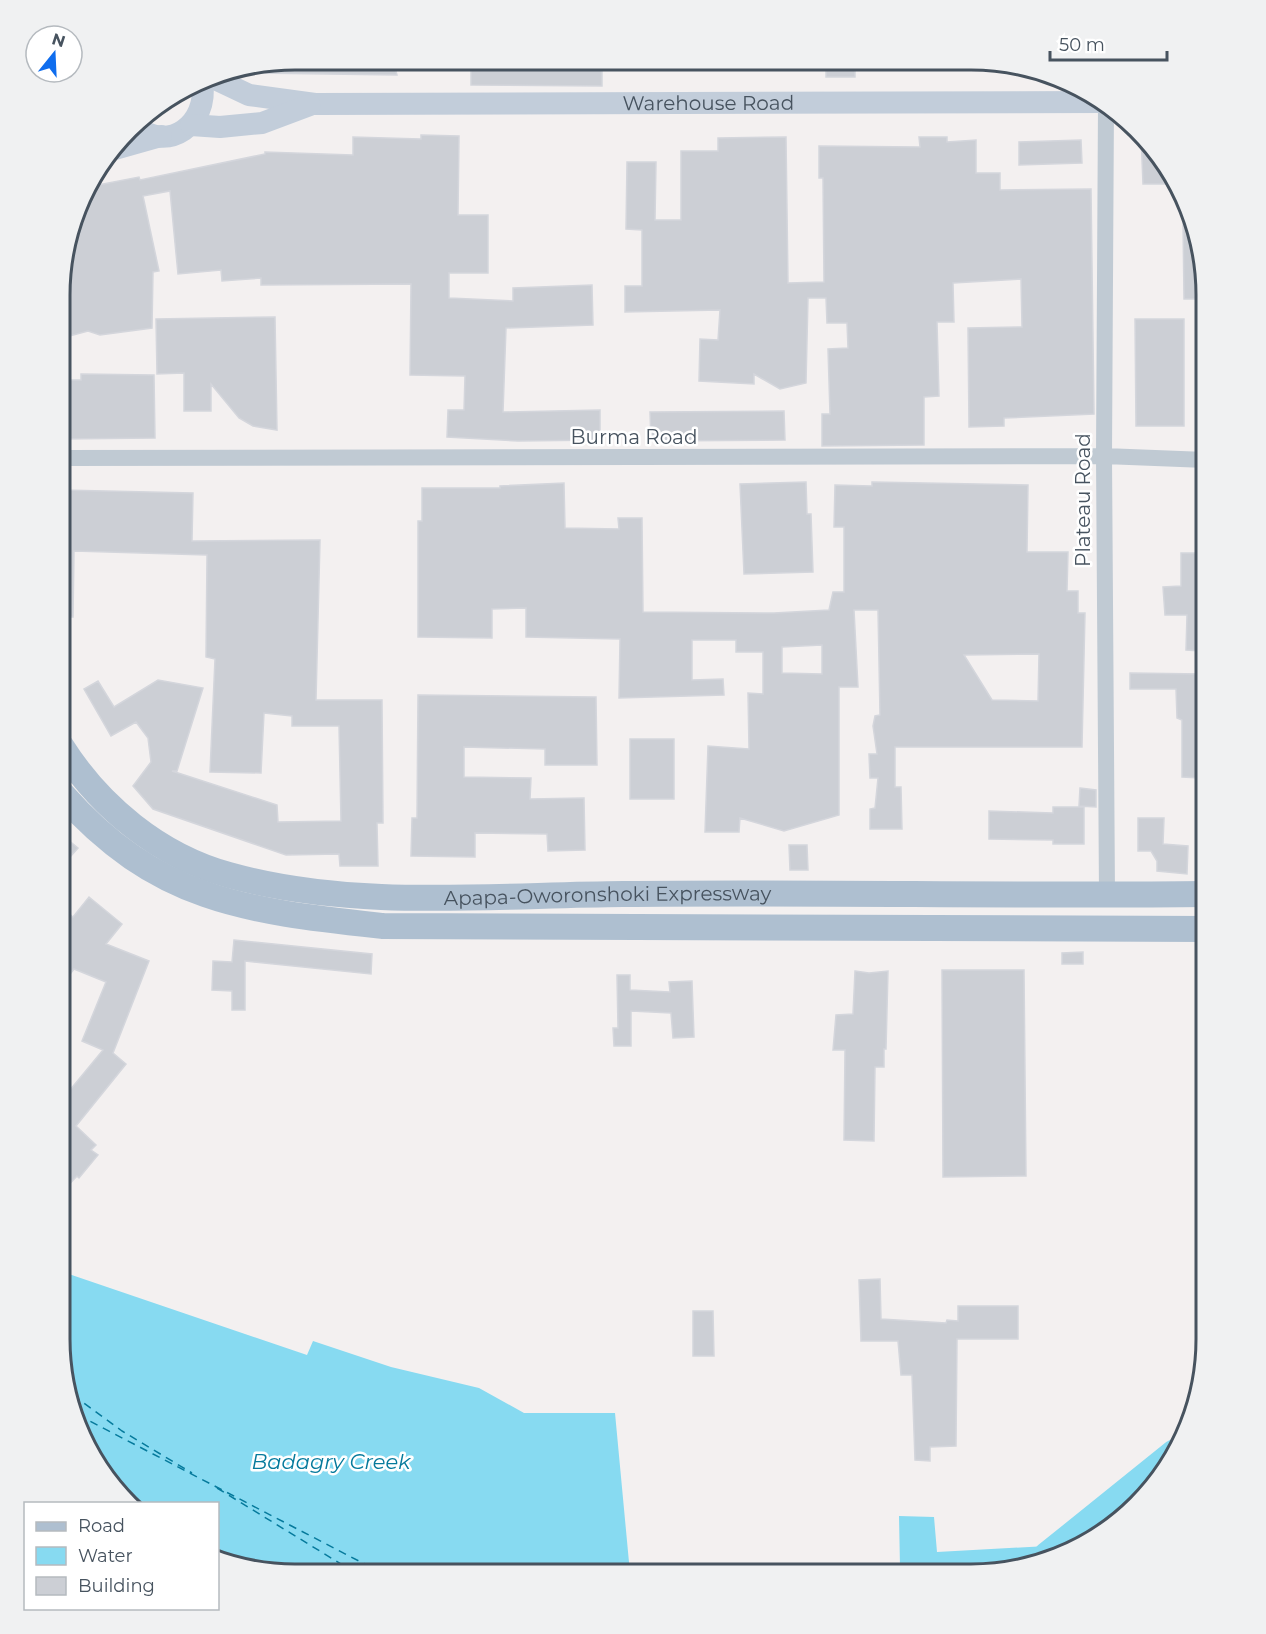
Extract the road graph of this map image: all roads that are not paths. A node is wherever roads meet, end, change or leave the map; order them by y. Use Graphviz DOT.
graph roads {
  1 [pos="223,82"];
  2 [pos="202,91"];
  3 [pos="1068,94"];
  4 [pos="315,104"];
  5 [pos="1105,115"];
  6 [pos="191,125"];
  7 [pos="143,130"];
  8 [pos="161,136"];
  9 [pos="127,146"];
  10 [pos="1104,456"];
  11 [pos="70,458"];
  12 [pos="1196,460"];
  13 [pos="70,760"];
  14 [pos="70,802"];
  15 [pos="1196,894"];
  16 [pos="1107,895"];
  17 [pos="1196,929"];
  1 -- 4 [label="main road, Warehouse Road"];
  2 -- 6 [label="main road"];
  3 -- 4 [label="main road, Warehouse Road"];
  4 -- 6 [label="main road, Warehouse Road"];
  5 -- 10 [label="street, Plateau Road"];
  6 -- 8 [label="main road"];
  7 -- 8 [label="main road"];
  8 -- 9 [label="main road"];
  10 -- 11 [label="street, Burma Road"];
  10 -- 12 [label="street, Burma Road"];
  10 -- 16 [label="street, Plateau Road"];
  13 -- 16 [label="main road, Apapa-Oworonshoki Expressway"];
  14 -- 17 [label="main road, Apapa-Oworonshoki Expressway"];
  15 -- 16 [label="main road, Apapa-Oworonshoki Expressway"];
}
